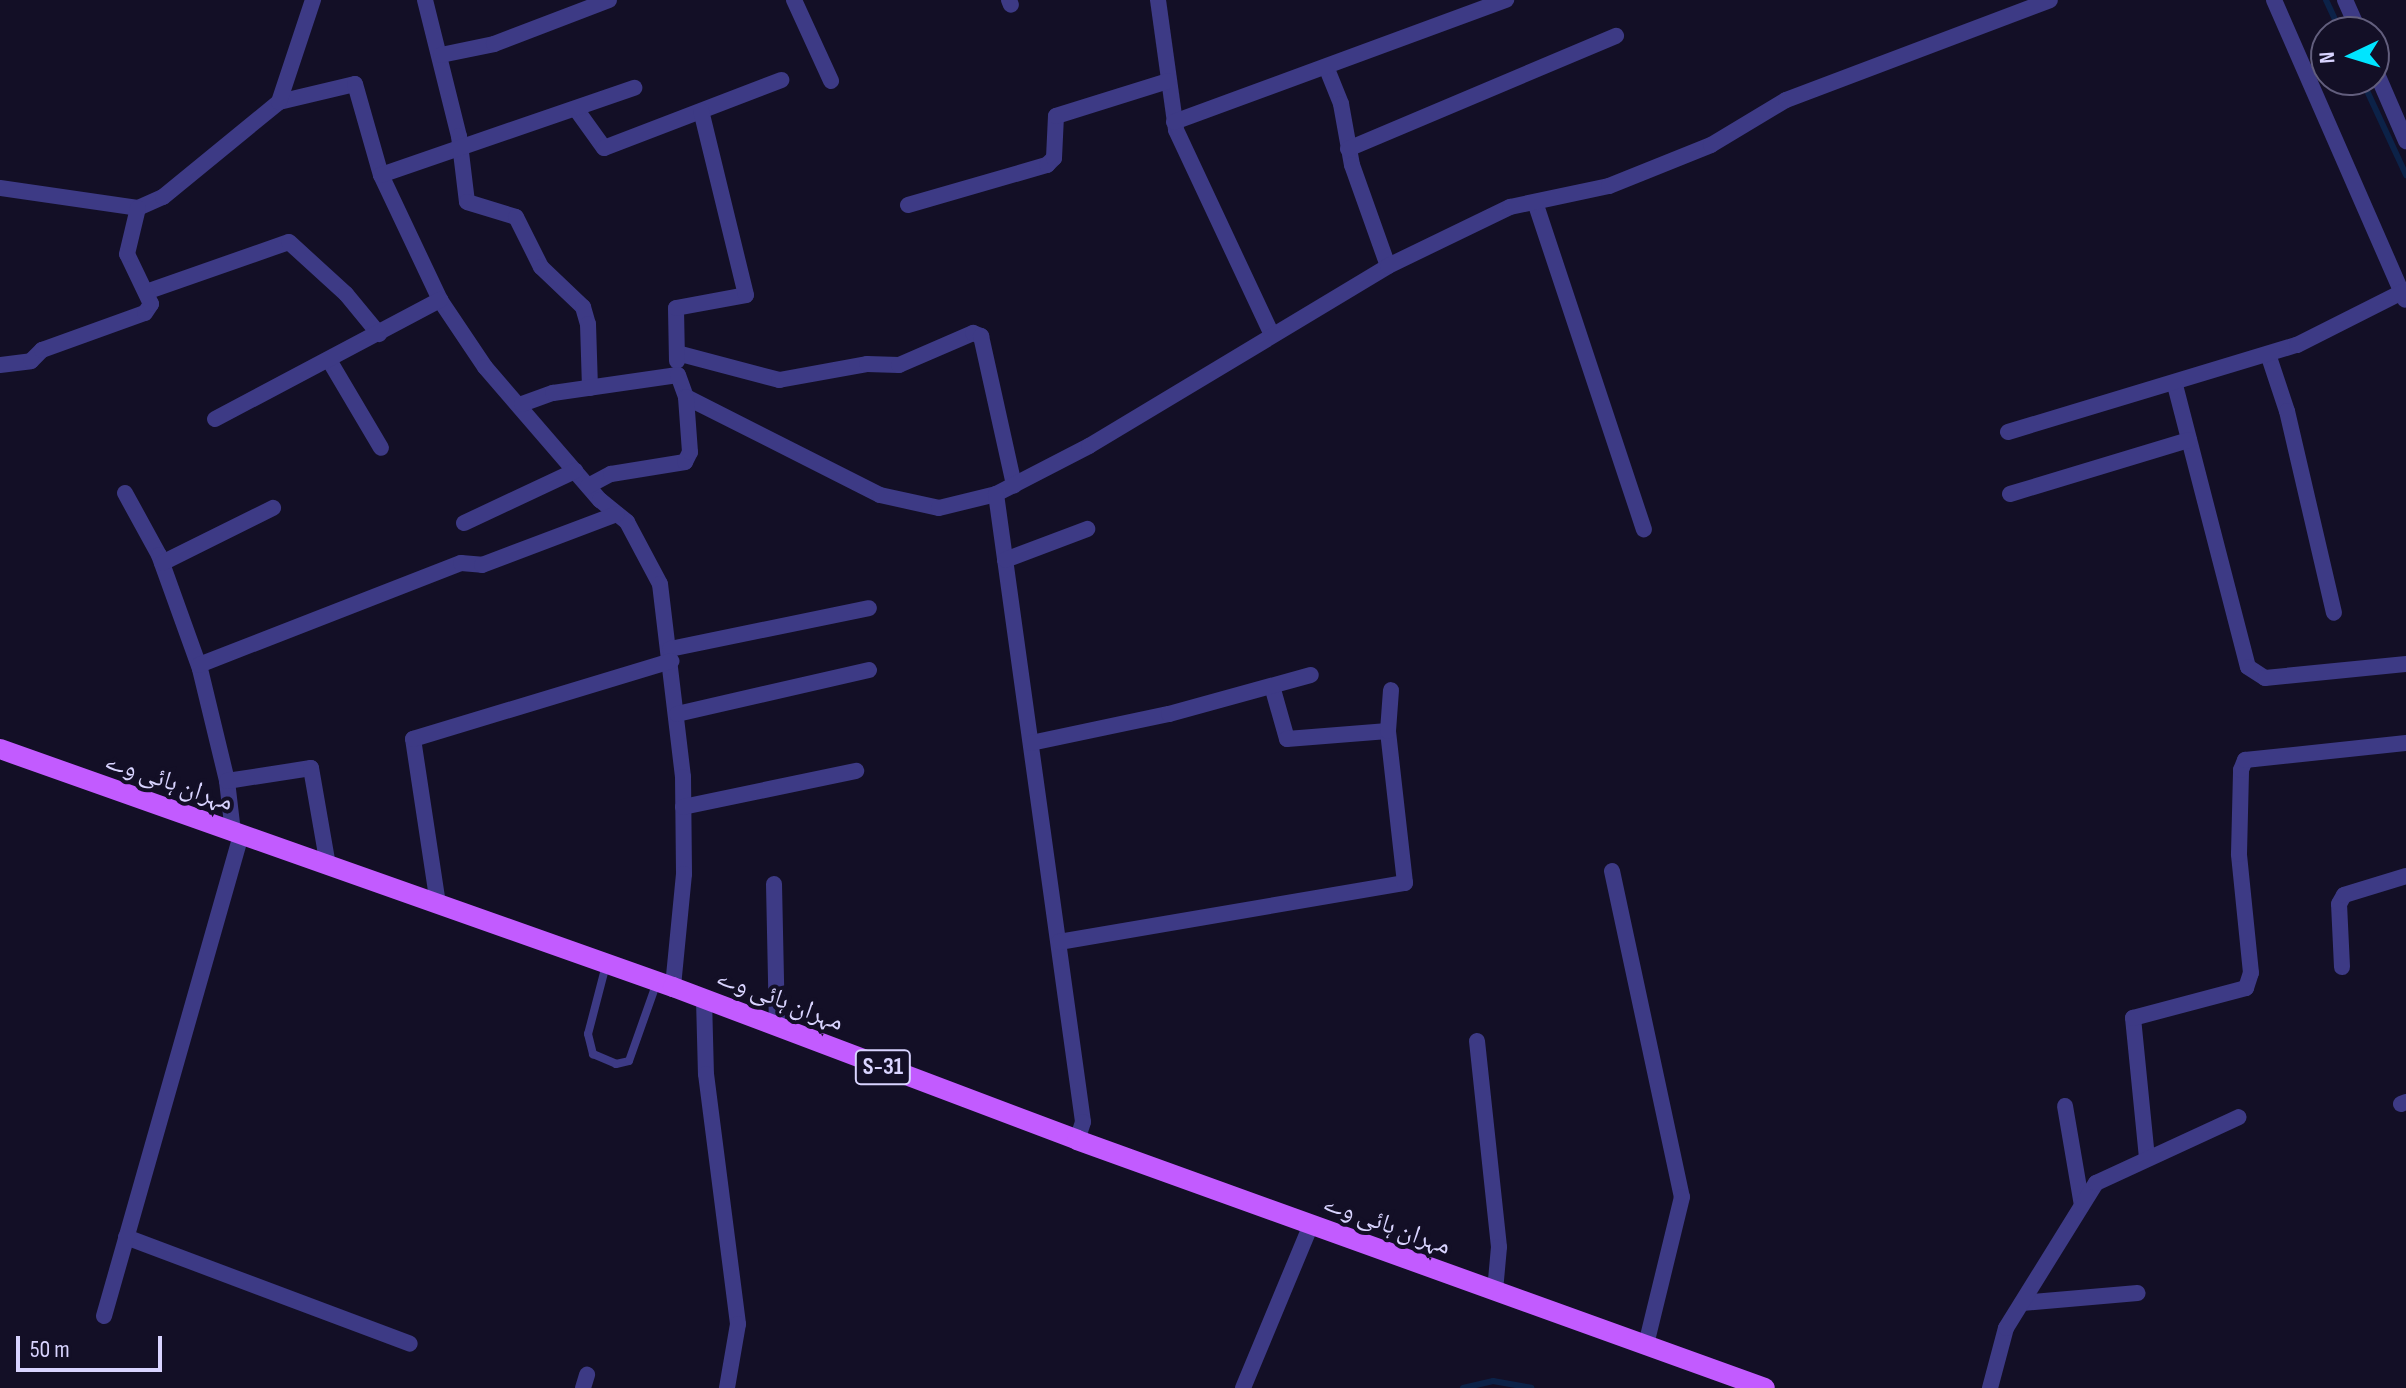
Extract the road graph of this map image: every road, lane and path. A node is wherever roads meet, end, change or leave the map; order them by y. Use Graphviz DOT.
graph roads {
  1 [pos="313,0"];
  2 [pos="425,0"];
  3 [pos="609,0"];
  4 [pos="794,0"];
  5 [pos="1158,0"];
  6 [pos="1506,0"];
  7 [pos="2050,0"];
  8 [pos="2274,0"];
  9 [pos="1616,36"];
  10 [pos="441,55"];
  11 [pos="1327,69"];
  12 [pos="781,80"];
  13 [pos="831,81"];
  14 [pos="1168,81"];
  15 [pos="634,88"];
  16 [pos="2387,96"];
  17 [pos="279,102"];
  18 [pos="576,109"];
  19 [pos="701,111"];
  20 [pos="1174,122"];
  21 [pos="2406,141"];
  22 [pos="1348,149"];
  23 [pos="461,151"];
  24 [pos="381,175"];
  25 [pos="0,188"];
  26 [pos="1535,202"];
  27 [pos="908,205"];
  28 [pos="138,208"];
  29 [pos="1388,266"];
  30 [pos="146,292"];
  31 [pos="2404,297"];
  32 [pos="440,300"];
  33 [pos="379,334"];
  34 [pos="1272,335"];
  35 [pos="677,353"];
  36 [pos="2268,354"];
  37 [pos="329,360"];
  38 [pos="0,365"];
  39 [pos="678,375"];
  40 [pos="2175,385"];
  41 [pos="590,388"];
  42 [pos="686,397"];
  43 [pos="522,404"];
  44 [pos="215,419"];
  45 [pos="2008,432"];
  46 [pos="2189,440"];
  47 [pos="381,448"];
  48 [pos="575,471"];
  49 [pos="1014,485"];
  50 [pos="588,486"];
  51 [pos="125,493"];
  52 [pos="996,494"];
  53 [pos="2010,494"];
  54 [pos="273,508"];
  55 [pos="617,514"];
  56 [pos="464,523"];
  57 [pos="1087,529"];
  58 [pos="1644,529"];
  59 [pos="1005,560"];
  60 [pos="162,563"];
  61 [pos="869,608"];
  62 [pos="2334,613"];
  63 [pos="671,655"];
  64 [pos="2406,664"];
  65 [pos="199,665"];
  66 [pos="869,670"];
  67 [pos="1311,675"];
  68 [pos="1272,686"];
  69 [pos="1391,690"];
  70 [pos="677,714"];
  71 [pos="1388,731"];
  72 [pos="1031,743"];
  73 [pos="2406,743"];
  74 [pos="0,749"];
  75 [pos="856,771"];
  76 [pos="227,781"];
  77 [pos="683,807"];
  78 [pos="237,833"];
  79 [pos="328,865"];
  80 [pos="1612,871"];
  81 [pos="2406,876"];
  82 [pos="774,884"];
  83 [pos="438,904"];
  84 [pos="1059,942"];
  85 [pos="606,963"];
  86 [pos="2342,967"];
  87 [pos="665,984"];
  88 [pos="704,999"];
  89 [pos="777,1026"];
  90 [pos="1477,1041"];
  91 [pos="2065,1106"];
  92 [pos="2239,1117"];
  93 [pos="1077,1140"];
  94 [pos="2147,1158"];
  95 [pos="2082,1205"];
  96 [pos="1311,1225"];
  97 [pos="126,1237"];
  98 [pos="1495,1291"];
  99 [pos="2138,1293"];
  100 [pos="2022,1303"];
  101 [pos="104,1316"];
  102 [pos="410,1344"];
  103 [pos="1646,1345"];
  104 [pos="727,1388"];
  105 [pos="1243,1388"];
  106 [pos="1765,1388"];
  107 [pos="1990,1388"];
  1 -- 17 [label="street"];
  2 -- 10 [label="street"];
  3 -- 10 [label="street"];
  4 -- 13 [label="street"];
  5 -- 14 [label="street"];
  6 -- 11 [label="street"];
  7 -- 26 [label="street"];
  8 -- 31 [label="street"];
  9 -- 22 [label="street"];
  10 -- 23 [label="street"];
  11 -- 20 [label="street"];
  11 -- 22 [label="street"];
  12 -- 19 [label="street"];
  14 -- 20 [label="street"];
  14 -- 27 [label="street"];
  15 -- 18 [label="street"];
  16 -- 21 [label="street"];
  17 -- 24 [label="street"];
  17 -- 28 [label="street"];
  18 -- 19 [label="street"];
  18 -- 23 [label="street"];
  19 -- 35 [label="street"];
  20 -- 34 [label="street"];
  22 -- 29 [label="street"];
  23 -- 24 [label="street"];
  23 -- 41 [label="street"];
  24 -- 32 [label="street"];
  25 -- 28 [label="street"];
  26 -- 29 [label="street"];
  26 -- 58 [label="street"];
  28 -- 30 [label="street"];
  29 -- 34 [label="street"];
  30 -- 33 [label="street"];
  30 -- 38 [label="street"];
  31 -- 36 [label="street"];
  32 -- 33 [label="street"];
  32 -- 43 [label="street"];
  33 -- 37 [label="street"];
  34 -- 49 [label="street"];
  35 -- 39 [label="street"];
  35 -- 49 [label="street"];
  36 -- 40 [label="street"];
  36 -- 62 [label="street"];
  37 -- 44 [label="street"];
  37 -- 47 [label="street"];
  39 -- 41 [label="street"];
  39 -- 42 [label="street"];
  40 -- 45 [label="street"];
  40 -- 46 [label="street"];
  41 -- 43 [label="street"];
  42 -- 50 [label="street"];
  42 -- 52 [label="street"];
  43 -- 48 [label="street"];
  46 -- 53 [label="street"];
  46 -- 64 [label="street"];
  48 -- 50 [label="street"];
  48 -- 56 [label="street"];
  49 -- 52 [label="street"];
  50 -- 55 [label="street"];
  51 -- 60 [label="street"];
  52 -- 59 [label="street"];
  54 -- 60 [label="street"];
  55 -- 63 [label="street"];
  55 -- 65 [label="street"];
  57 -- 59 [label="street"];
  59 -- 72 [label="street"];
  60 -- 65 [label="street"];
  61 -- 63 [label="street"];
  63 -- 70 [label="street"];
  63 -- 83 [label="street"];
  65 -- 76 [label="street"];
  66 -- 70 [label="street"];
  67 -- 68 [label="street"];
  68 -- 71 [label="street"];
  68 -- 72 [label="street"];
  69 -- 71 [label="street"];
  70 -- 77 [label="street"];
  71 -- 84 [label="street"];
  72 -- 84 [label="street"];
  73 -- 94 [label="street"];
  74 -- 78 [label="main road, مہران ہائی وے / S-31"];
  75 -- 77 [label="street"];
  76 -- 78 [label="street"];
  76 -- 79 [label="street"];
  77 -- 87 [label="street"];
  78 -- 79 [label="main road, مہران ہائی وے / S-31"];
  78 -- 97 [label="street"];
  79 -- 83 [label="main road, مہران ہائی وے / S-31"];
  80 -- 103 [label="street"];
  81 -- 86 [label="street"];
  82 -- 89 [label="street"];
  83 -- 85 [label="main road, مہران ہائی وے / S-31"];
  84 -- 93 [label="street"];
  85 -- 87 [label="main road, مہران ہائی وے / S-31"];
  85 -- 87 [label="lane"];
  87 -- 88 [label="main road, مہران ہائی وے / S-31"];
  88 -- 89 [label="main road, مہران ہائی وے / S-31"];
  88 -- 104 [label="street"];
  89 -- 93 [label="main road, مہران ہائی وے / S-31"];
  90 -- 98 [label="street"];
  91 -- 95 [label="street"];
  92 -- 94 [label="street"];
  93 -- 96 [label="main road, مہران ہائی وے / S-31"];
  94 -- 95 [label="street"];
  95 -- 100 [label="street"];
  96 -- 98 [label="main road, مہران ہائی وے / S-31"];
  96 -- 105 [label="street"];
  97 -- 101 [label="street"];
  97 -- 102 [label="street"];
  98 -- 103 [label="main road, مہران ہائی وے / S-31"];
  99 -- 100 [label="street"];
  100 -- 107 [label="street"];
  103 -- 106 [label="main road, مہران ہائی وے / S-31"];
}
